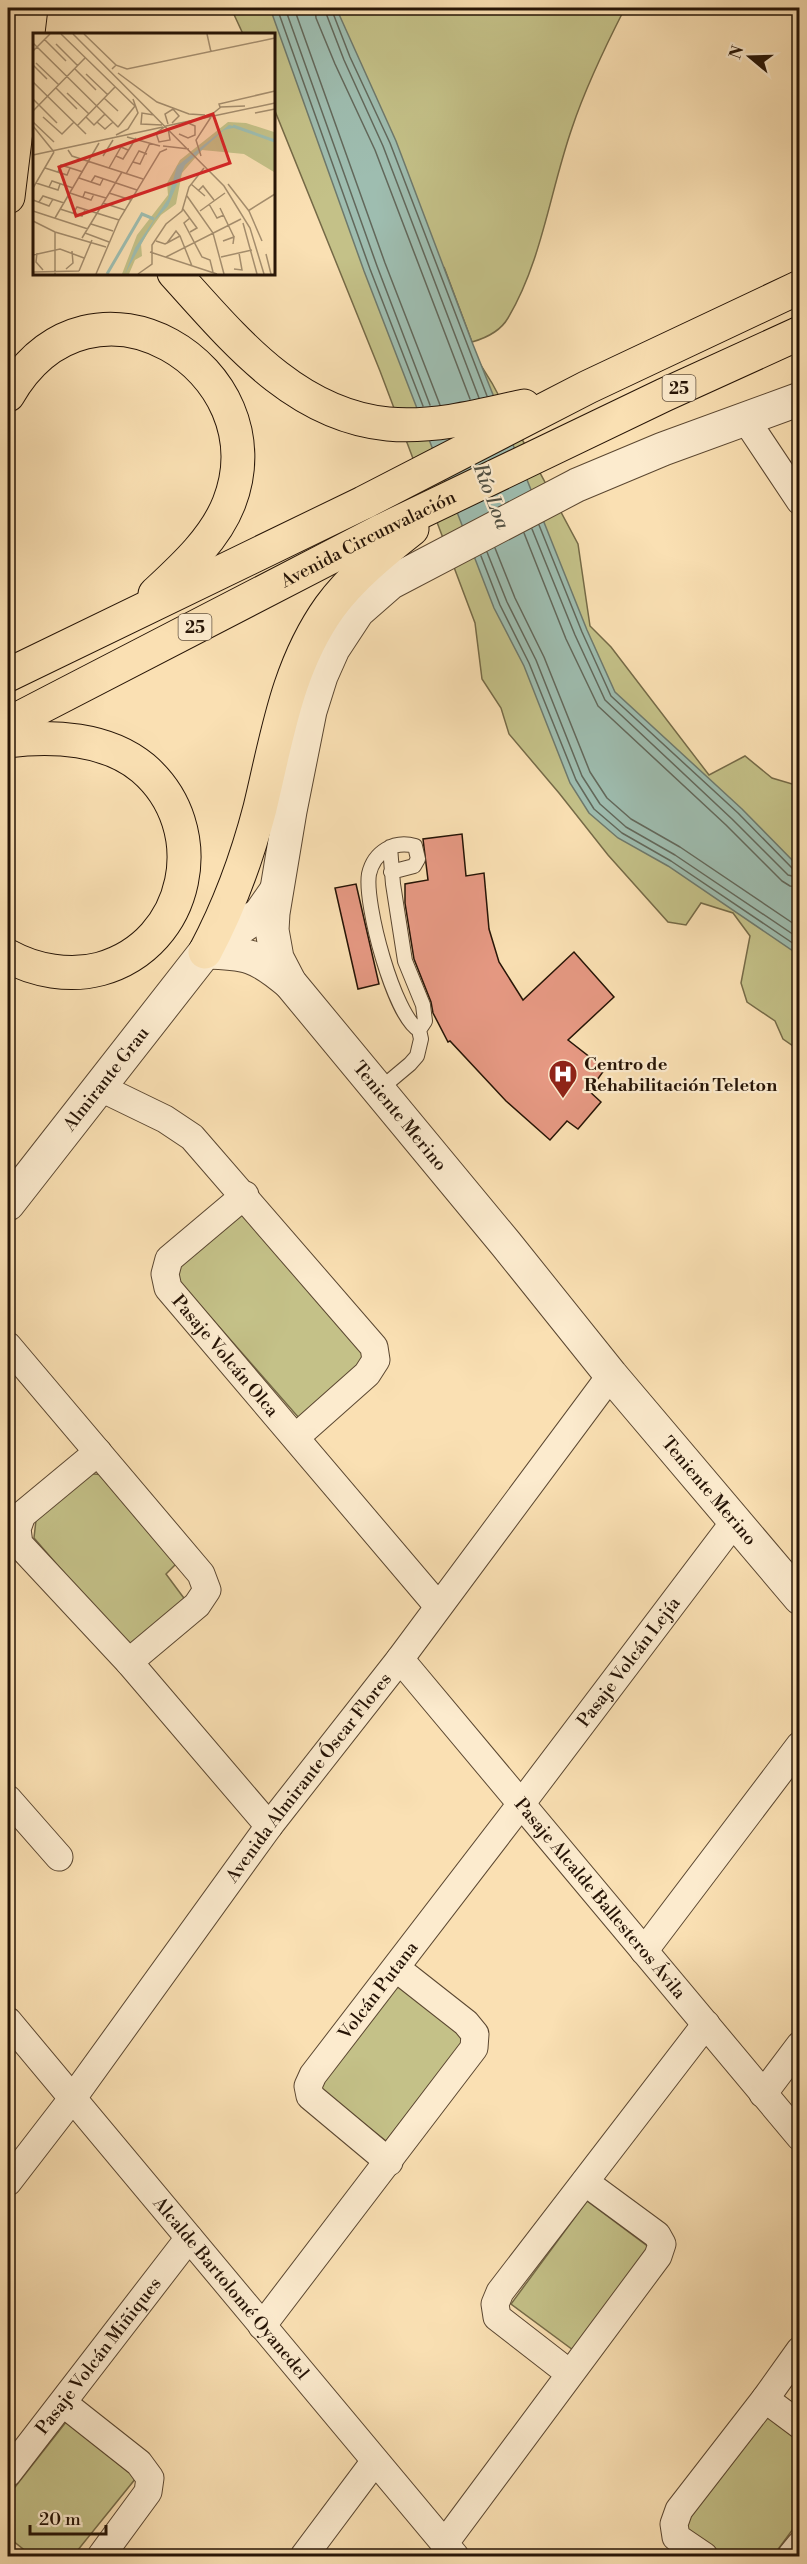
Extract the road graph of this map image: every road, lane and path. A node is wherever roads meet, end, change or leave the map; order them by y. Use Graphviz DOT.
graph roads {
  1 [pos="12,8"];
  2 [pos="33,8"];
  3 [pos="37,33"];
  4 [pos="8,39"];
  5 [pos="8,197"];
  6 [pos="175,274"];
  7 [pos="800,287"];
  8 [pos="800,333"];
  9 [pos="8,395"];
  10 [pos="800,399"];
  11 [pos="534,409"];
  12 [pos="746,420"];
  13 [pos="800,501"];
  14 [pos="382,543"];
  15 [pos="124,618"];
  16 [pos="10,673"];
  17 [pos="8,724"];
  18 [pos="8,741"];
  19 [pos="390,847"];
  20 [pos="392,878"];
  21 [pos="369,888"];
  22 [pos="276,891"];
  23 [pos="205,952"];
  24 [pos="8,956"];
  25 [pos="290,983"];
  26 [pos="420,1030"];
  27 [pos="99,1087"];
  28 [pos="379,1090"];
  29 [pos="245,1195"];
  30 [pos="8,1204"];
  31 [pos="8,1346"];
  32 [pos="611,1375"];
  33 [pos="296,1437"];
  34 [pos="98,1452"];
  35 [pos="735,1521"];
  36 [pos="800,1598"];
  37 [pos="438,1606"];
  38 [pos="400,1659"];
  39 [pos="129,1662"];
  40 [pos="800,1745"];
  41 [pos="8,1799"];
  42 [pos="521,1804"];
  43 [pos="269,1826"];
  44 [pos="58,1857"];
  45 [pos="644,1951"];
  46 [pos="396,1968"];
  47 [pos="8,2021"];
  48 [pos="706,2024"];
  49 [pos="800,2045"];
  50 [pos="763,2094"];
  51 [pos="72,2099"];
  52 [pos="800,2137"];
  53 [pos="389,2162"];
  54 [pos="8,2182"];
  55 [pos="585,2182"];
  56 [pos="189,2238"];
  57 [pos="262,2326"];
  58 [pos="800,2350"];
  59 [pos="569,2373"];
  60 [pos="765,2399"];
  61 [pos="63,2403"];
  62 [pos="800,2425"];
  63 [pos="375,2461"];
  64 [pos="8,2473"];
  65 [pos="800,2545"];
  66 [pos="449,2550"];
  67 [pos="101,2556"];
  68 [pos="304,2556"];
  69 [pos="704,2556"];
  70 [pos="791,2556"];
  1 -- 4 [label="highway"];
  2 -- 3 [label="highway"];
  2 -- 5 [label="highway"];
  6 -- 11 [label="highway"];
  7 -- 11 [label="highway, Avenida Circunvalación / 25"];
  8 -- 14 [label="highway, Avenida Circunvalación / 25"];
  9 -- 15 [label="highway"];
  10 -- 12 [label="street, Teniente Merino"];
  11 -- 15 [label="highway, Avenida Circunvalación / 25"];
  12 -- 13 [label="street"];
  12 -- 22 [label="street, Teniente Merino"];
  14 -- 17 [label="highway, Avenida Circunvalación / 25"];
  14 -- 23 [label="highway"];
  15 -- 16 [label="highway, Avenida Circunvalación / 25"];
  18 -- 24 [label="highway"];
  19 -- 20 [label="lane"];
  19 -- 20 [label="lane"];
  19 -- 21 [label="lane"];
  20 -- 21 [label="lane"];
  20 -- 26 [label="lane"];
  21 -- 26 [label="lane"];
  22 -- 23 [label="street, Almirante Grau"];
  22 -- 25 [label="street, Teniente Merino"];
  23 -- 25 [label="street"];
  23 -- 27 [label="street, Almirante Grau"];
  25 -- 28 [label="street, Teniente Merino"];
  26 -- 28 [label="lane"];
  27 -- 29 [label="street"];
  27 -- 30 [label="street, Almirante Grau"];
  28 -- 32 [label="street, Teniente Merino"];
  29 -- 33 [label="street"];
  29 -- 33 [label="street, Pasaje Volcán Olca"];
  31 -- 34 [label="street"];
  32 -- 35 [label="street, Teniente Merino"];
  32 -- 37 [label="street, Avenida Almirante Óscar Flores"];
  33 -- 37 [label="street, Pasaje Volcán Olca"];
  34 -- 39 [label="street"];
  34 -- 39 [label="street"];
  35 -- 36 [label="street, Teniente Merino"];
  35 -- 42 [label="street, Pasaje Volcán Lejía"];
  37 -- 38 [label="street, Avenida Almirante Óscar Flores"];
  38 -- 42 [label="street, Pasaje Alcalde Ballesteros Ávila"];
  38 -- 43 [label="street, Avenida Almirante Óscar Flores"];
  39 -- 43 [label="street"];
  40 -- 45 [label="street"];
  41 -- 44 [label="street"];
  42 -- 45 [label="street, Pasaje Alcalde Ballesteros Ávila"];
  42 -- 46 [label="street, Volcán Putana"];
  43 -- 51 [label="street, Avenida Almirante Óscar Flores"];
  45 -- 48 [label="street, Pasaje Alcalde Ballesteros Ávila"];
  46 -- 53 [label="street"];
  46 -- 53 [label="street, Volcán Putana"];
  47 -- 51 [label="street, Alcalde Bartolomé Oyanedel"];
  48 -- 50 [label="street, Pasaje Alcalde Ballesteros Ávila"];
  48 -- 55 [label="street"];
  49 -- 50 [label="street"];
  50 -- 52 [label="street, Pasaje Alcalde Ballesteros Ávila"];
  51 -- 54 [label="street, Avenida Almirante Óscar Flores"];
  51 -- 56 [label="street, Alcalde Bartolomé Oyanedel"];
  53 -- 57 [label="street"];
  55 -- 59 [label="street"];
  55 -- 59 [label="street"];
  56 -- 57 [label="street, Alcalde Bartolomé Oyanedel"];
  56 -- 61 [label="street, Pasaje Volcán Miñiques"];
  57 -- 63 [label="street, Alcalde Bartolomé Oyanedel"];
  58 -- 60 [label="street"];
  59 -- 66 [label="street"];
  60 -- 62 [label="street"];
  60 -- 69 [label="street"];
  61 -- 64 [label="street, Pasaje Volcán Miñiques"];
  61 -- 67 [label="street"];
  63 -- 66 [label="street, Alcalde Bartolomé Oyanedel"];
  63 -- 68 [label="street"];
  65 -- 70 [label="street"];
}
